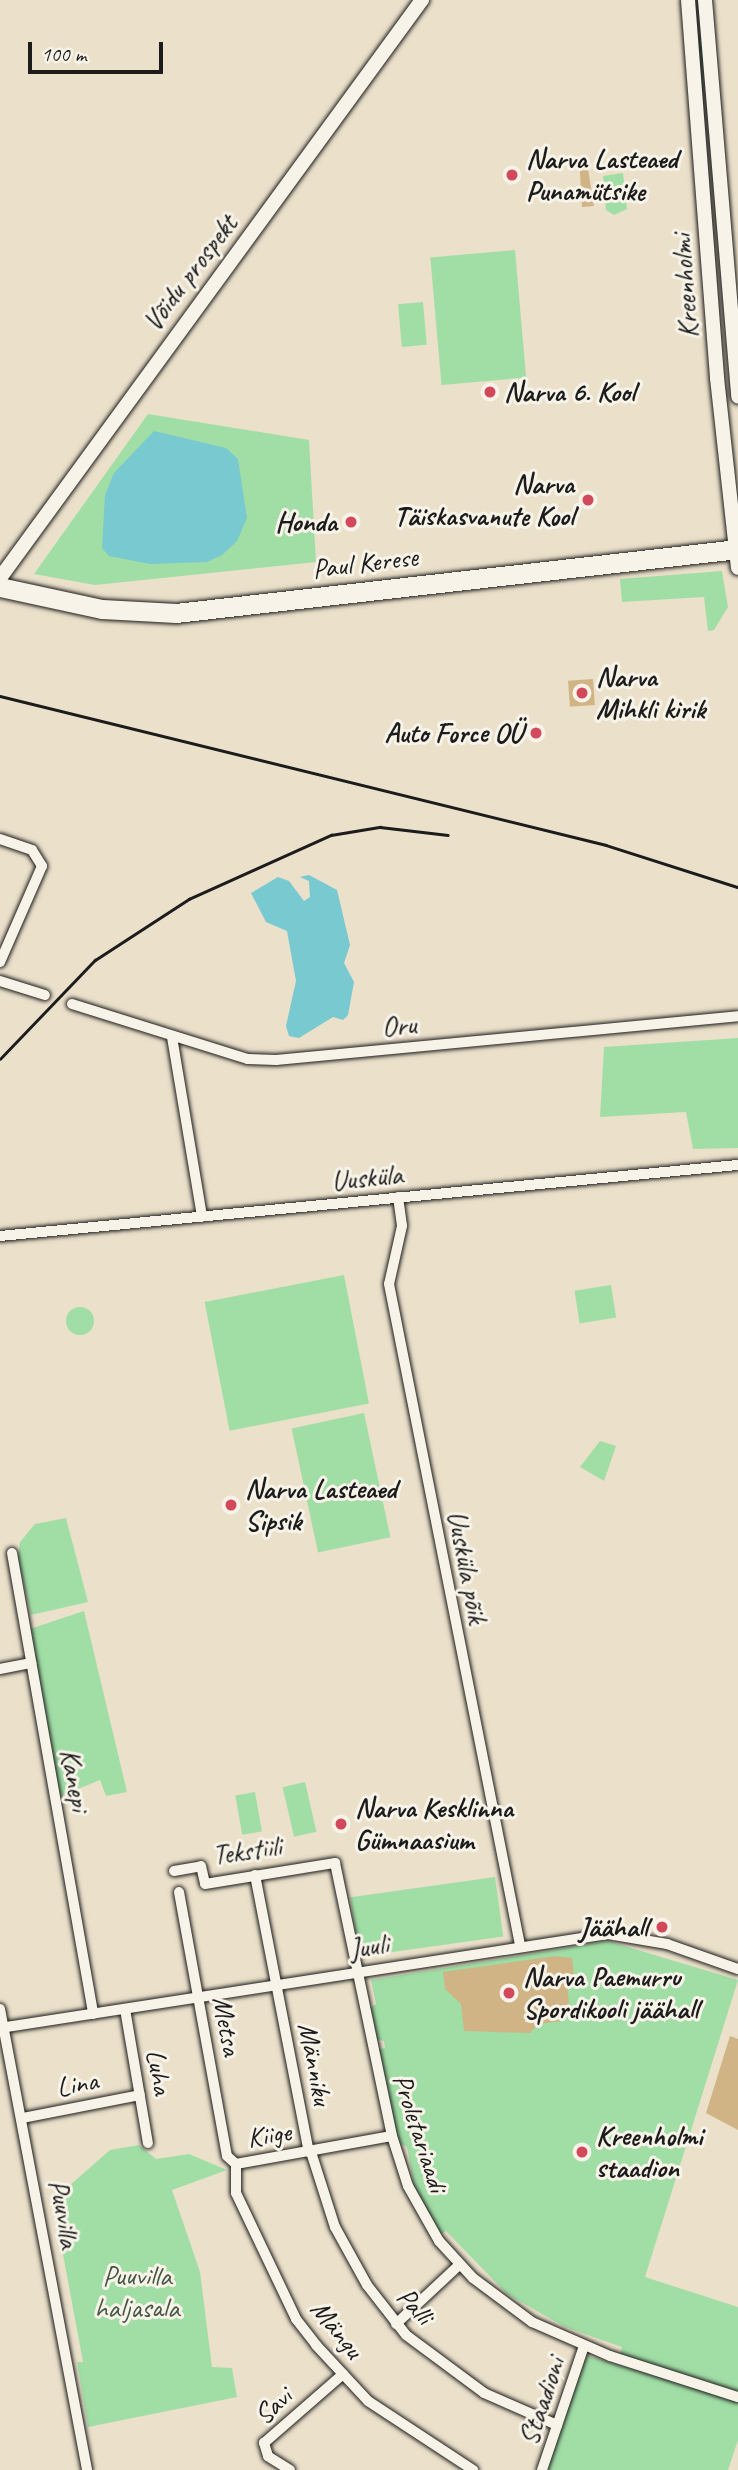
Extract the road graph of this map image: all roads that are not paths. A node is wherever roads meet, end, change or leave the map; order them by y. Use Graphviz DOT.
graph roads {
  1 [pos="422,0"];
  2 [pos="688,0"];
  3 [pos="705,0"];
  4 [pos="732,254"];
  5 [pos="738,397"];
  6 [pos="737,555"];
  7 [pos="0,578"];
  8 [pos="0,587"];
  9 [pos="0,839"];
  10 [pos="0,962"];
  11 [pos="0,981"];
  12 [pos="45,995"];
  13 [pos="72,1004"];
  14 [pos="738,1016"];
  15 [pos="172,1037"];
  16 [pos="738,1165"];
  17 [pos="398,1198"];
  18 [pos="202,1217"];
  19 [pos="0,1236"];
  20 [pos="12,1553"];
  21 [pos="31,1663"];
  22 [pos="0,1670"];
  23 [pos="335,1863"];
  24 [pos="174,1871"];
  25 [pos="255,1875"];
  26 [pos="179,1892"];
  27 [pos="520,1945"];
  28 [pos="738,1969"];
  29 [pos="356,1972"];
  30 [pos="276,1985"];
  31 [pos="199,1997"];
  32 [pos="0,2009"];
  33 [pos="125,2009"];
  34 [pos="93,2014"];
  35 [pos="2,2028"];
  36 [pos="140,2095"];
  37 [pos="23,2118"];
  38 [pos="392,2136"];
  39 [pos="148,2143"];
  40 [pos="310,2152"];
  41 [pos="236,2164"];
  42 [pos="459,2265"];
  43 [pos="396,2324"];
  44 [pos="584,2346"];
  45 [pos="343,2374"];
  46 [pos="738,2397"];
  47 [pos="557,2425"];
  48 [pos="87,2470"];
  49 [pos="290,2470"];
  50 [pos="473,2470"];
  51 [pos="542,2470"];
  1 -- 7 [label="main road, Võidu prospekt"];
  2 -- 6 [label="main road, Kreenholmi"];
  3 -- 4 [label="main road, Kreenholmi"];
  4 -- 5 [label="main road, Kreenholmi"];
  6 -- 8 [label="highway, Paul Kerese"];
  9 -- 10 [label="street"];
  11 -- 12 [label="street"];
  13 -- 15 [label="street, Oru"];
  14 -- 15 [label="street, Oru"];
  15 -- 18 [label="street"];
  16 -- 17 [label="street, Uusküla"];
  17 -- 18 [label="street, Uusküla"];
  17 -- 27 [label="street, Uusküla põik"];
  18 -- 19 [label="street, Uusküla"];
  20 -- 21 [label="street, Kanepi"];
  21 -- 22 [label="street"];
  21 -- 34 [label="street, Kanepi"];
  23 -- 25 [label="street, Tekstiili"];
  23 -- 29 [label="street, Proletariaadi"];
  24 -- 25 [label="street, Tekstiili"];
  25 -- 30 [label="street, Männiku"];
  26 -- 31 [label="street, Metsa"];
  27 -- 28 [label="street, Juuli"];
  27 -- 29 [label="street, Juuli"];
  29 -- 30 [label="street, Juuli"];
  29 -- 38 [label="street, Proletariaadi"];
  30 -- 31 [label="street, Juuli"];
  30 -- 40 [label="street, Männiku"];
  31 -- 33 [label="street, Juuli"];
  31 -- 41 [label="street, Metsa"];
  32 -- 35 [label="street, Puuvilla"];
  33 -- 34 [label="street, Juuli"];
  33 -- 36 [label="street, Luha"];
  34 -- 35 [label="street, Juuli"];
  35 -- 37 [label="street, Puuvilla"];
  36 -- 37 [label="street, Lina"];
  36 -- 39 [label="street, Luha"];
  37 -- 48 [label="street, Puuvilla"];
  38 -- 40 [label="street, Kiige"];
  38 -- 42 [label="street, Proletariaadi"];
  40 -- 41 [label="street, Kiige"];
  40 -- 43 [label="street, Palli"];
  41 -- 45 [label="street, Mängu"];
  42 -- 43 [label="street"];
  42 -- 44 [label="street, Proletariaadi"];
  43 -- 47 [label="street, Palli"];
  44 -- 46 [label="street, Proletariaadi"];
  44 -- 47 [label="street, Staadioni"];
  45 -- 49 [label="street, Savi"];
  45 -- 50 [label="street, Mängu"];
  47 -- 51 [label="street, Staadioni"];
}
